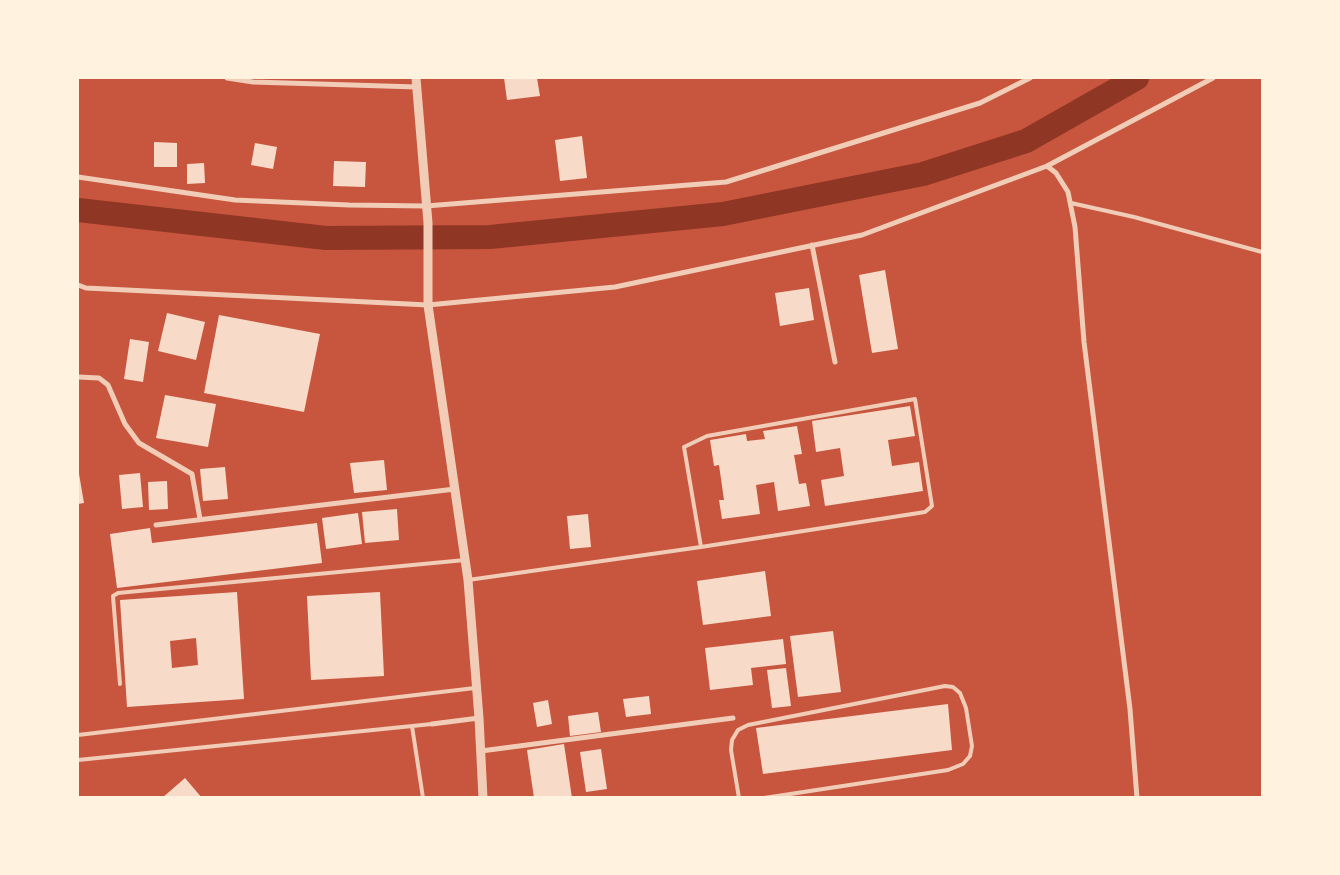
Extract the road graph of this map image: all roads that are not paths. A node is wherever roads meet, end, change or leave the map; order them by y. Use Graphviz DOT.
graph roads {
  1 [pos="227,78"];
  2 [pos="1030,78"];
  3 [pos="1212,78"];
  4 [pos="416,82"];
  5 [pos="1047,166"];
  6 [pos="78,177"];
  7 [pos="1071,203"];
  8 [pos="426,206"];
  9 [pos="812,245"];
  10 [pos="1262,252"];
  11 [pos="78,285"];
  12 [pos="428,305"];
  13 [pos="835,362"];
  14 [pos="78,378"];
  15 [pos="455,488"];
  16 [pos="200,519"];
  17 [pos="156,525"];
  18 [pos="701,547"];
  19 [pos="465,560"];
  20 [pos="468,580"];
  21 [pos="120,684"];
  22 [pos="476,688"];
  23 [pos="479,718"];
  24 [pos="733,718"];
  25 [pos="432,724"];
  26 [pos="412,726"];
  27 [pos="78,735"];
  28 [pos="481,751"];
  29 [pos="78,760"];
  30 [pos="423,798"];
  31 [pos="483,798"];
  32 [pos="739,798"];
  33 [pos="764,798"];
  34 [pos="1137,798"];
  1 -- 4 [label="street"];
  2 -- 8 [label="street"];
  3 -- 5 [label="street"];
  4 -- 8 [label="street"];
  5 -- 7 [label="street"];
  5 -- 9 [label="street"];
  6 -- 8 [label="street"];
  7 -- 10 [label="lane"];
  7 -- 34 [label="street"];
  8 -- 12 [label="street"];
  9 -- 12 [label="street"];
  9 -- 13 [label="street"];
  11 -- 12 [label="street"];
  12 -- 15 [label="street"];
  14 -- 16 [label="street"];
  15 -- 16 [label="street"];
  15 -- 19 [label="street"];
  16 -- 17 [label="street"];
  18 -- 18 [label="lane"];
  18 -- 20 [label="lane"];
  19 -- 20 [label="street"];
  19 -- 21 [label="lane"];
  20 -- 22 [label="street"];
  22 -- 23 [label="street"];
  22 -- 27 [label="lane"];
  23 -- 25 [label="street"];
  23 -- 28 [label="street"];
  24 -- 28 [label="street"];
  25 -- 26 [label="lane"];
  26 -- 29 [label="lane"];
  26 -- 30 [label="lane"];
  28 -- 31 [label="street"];
  32 -- 33 [label="lane"];
}
